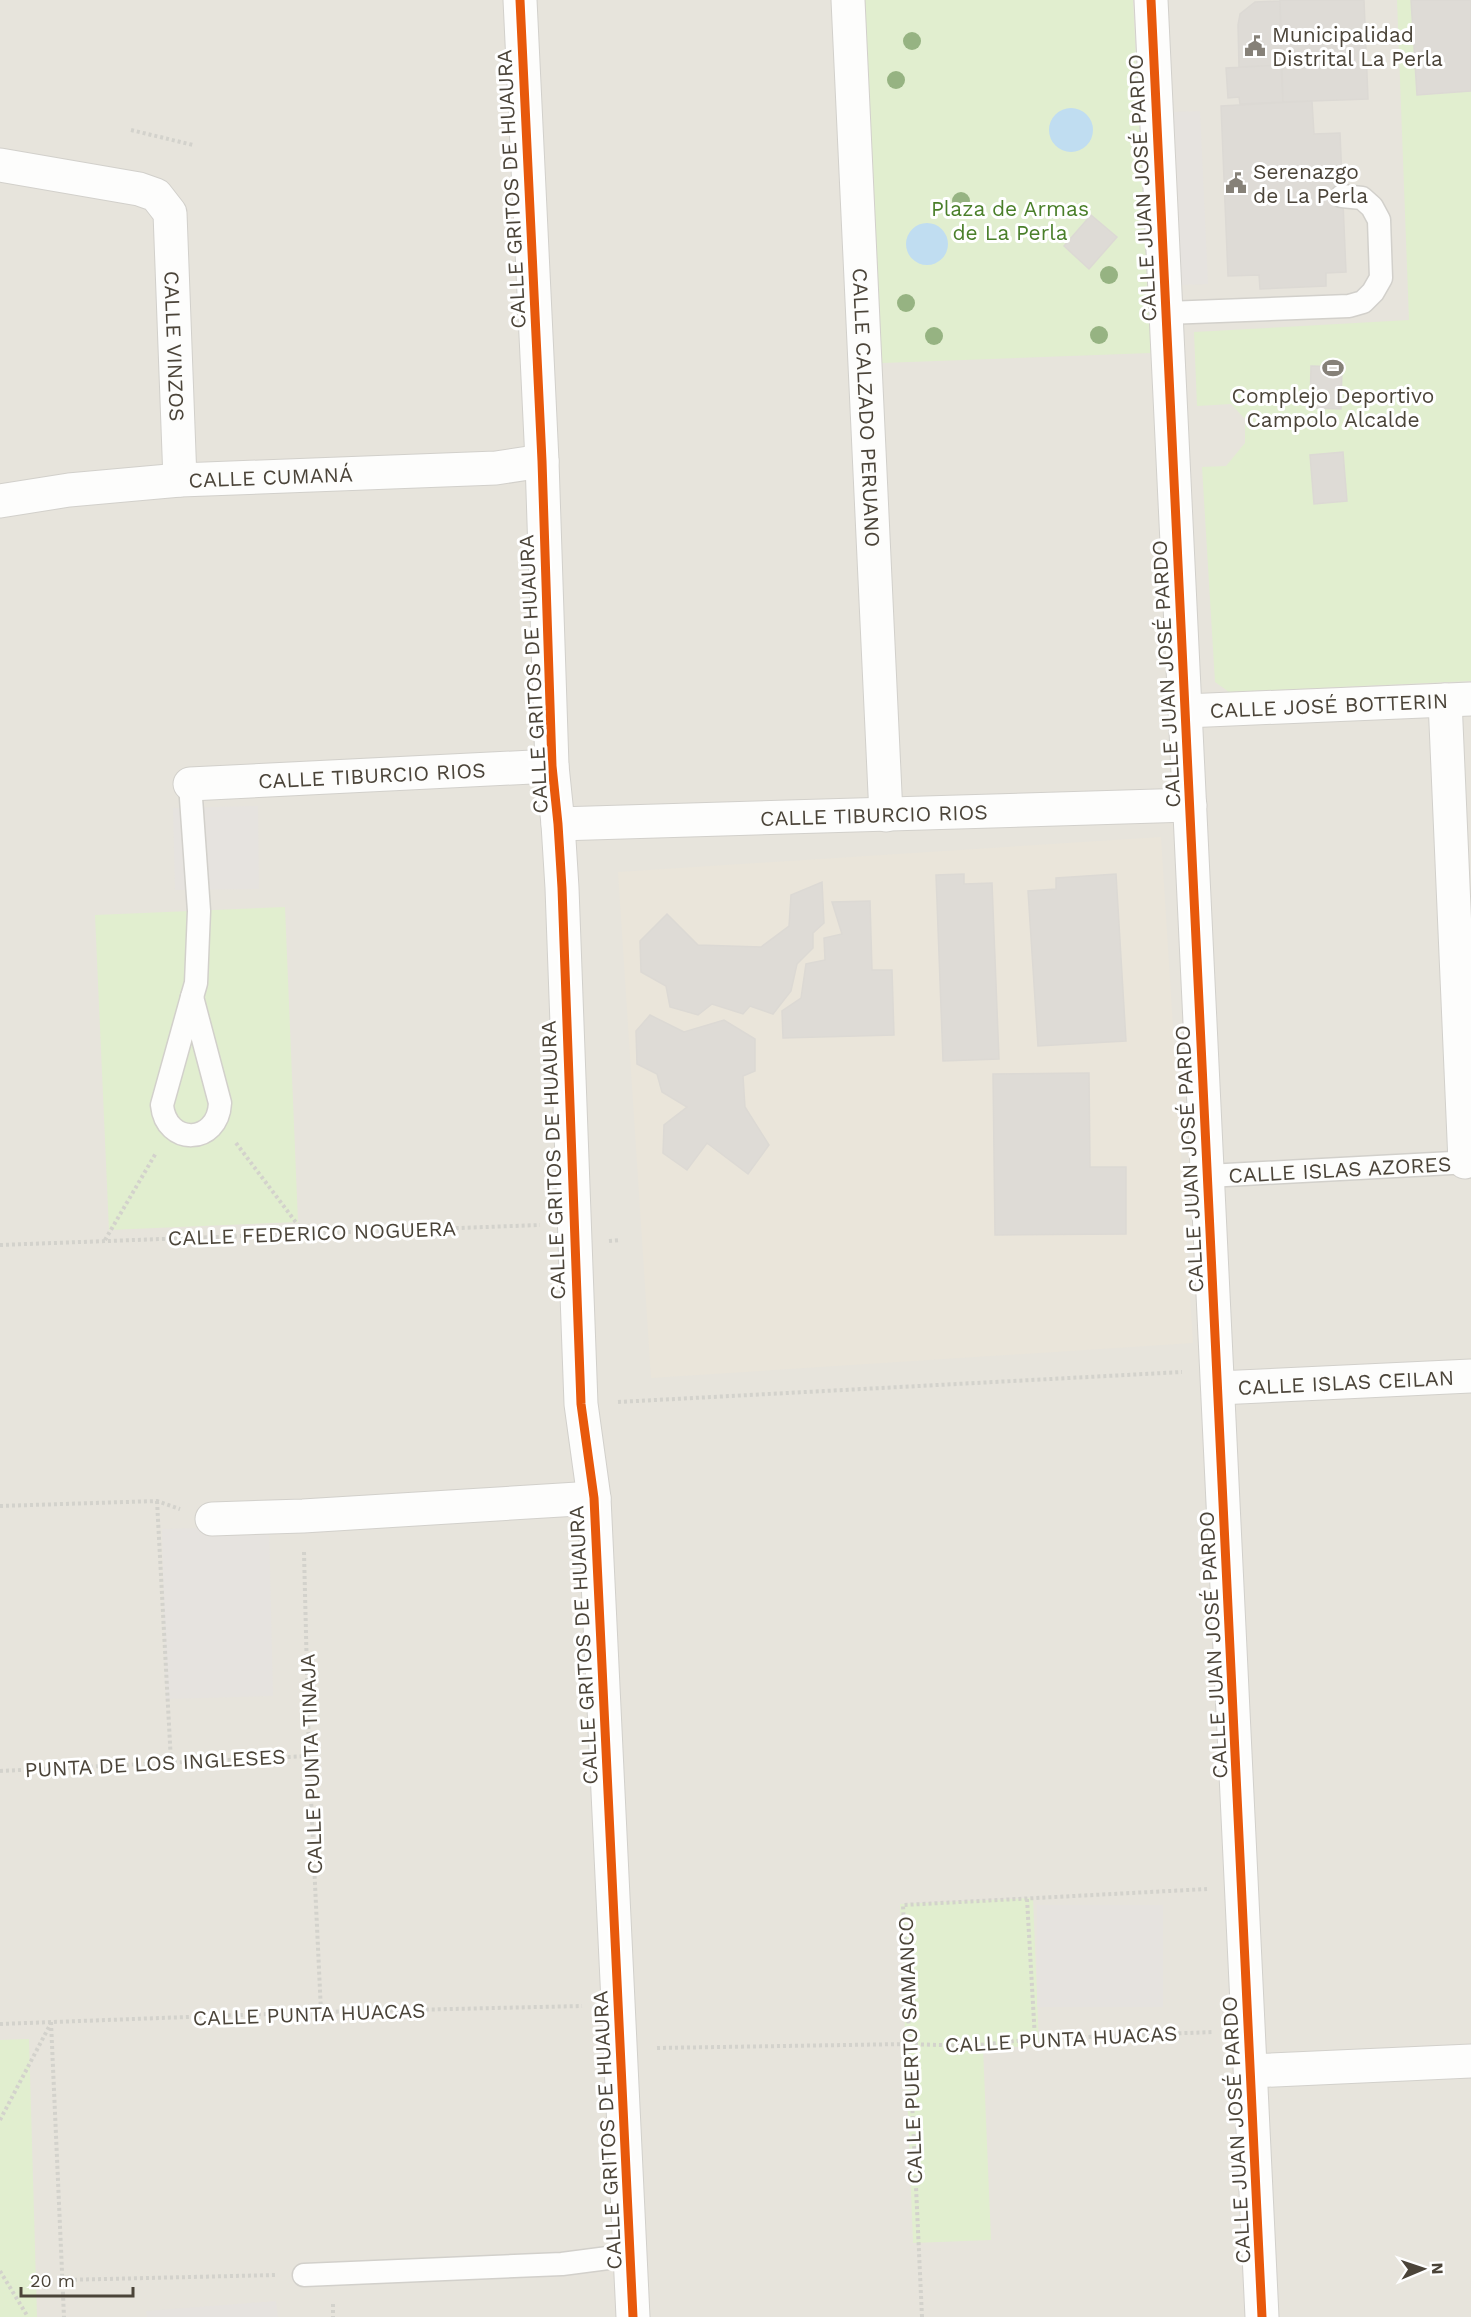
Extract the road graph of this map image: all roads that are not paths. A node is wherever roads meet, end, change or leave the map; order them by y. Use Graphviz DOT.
graph roads {
  1 [pos="520,0"];
  2 [pos="848,0"];
  3 [pos="1151,0"];
  4 [pos="0,165"];
  5 [pos="1342,196"];
  6 [pos="1166,313"];
  7 [pos="542,461"];
  8 [pos="180,480"];
  9 [pos="0,501"];
  10 [pos="1458,700"];
  11 [pos="1185,711"];
  12 [pos="552,766"];
  13 [pos="190,784"];
  14 [pos="1190,805"];
  15 [pos="886,816"];
  16 [pos="558,825"];
  17 [pos="192,997"];
  18 [pos="1468,1162"];
  19 [pos="1208,1176"];
  20 [pos="1471,1376"];
  21 [pos="1218,1379"];
  22 [pos="594,1497"];
  23 [pos="212,1519"];
  24 [pos="1471,2061"];
  25 [pos="1251,2071"];
  26 [pos="631,2255"];
  27 [pos="304,2275"];
  28 [pos="633,2317"];
  29 [pos="1262,2317"];
  1 -- 7 [label="street, CALLE GRITOS DE HUAURA"];
  2 -- 15 [label="street, CALLE CALZADO PERUANO"];
  3 -- 6 [label="street, CALLE JUAN JOSÉ PARDO"];
  4 -- 8 [label="street, CALLE VINZOS"];
  5 -- 6 [label="lane"];
  6 -- 11 [label="street, CALLE JUAN JOSÉ PARDO"];
  7 -- 8 [label="street, CALLE CUMANÁ"];
  7 -- 12 [label="street, CALLE GRITOS DE HUAURA"];
  8 -- 9 [label="street, CALLE CUMANÁ"];
  10 -- 11 [label="street, CALLE JOSÉ BOTTERIN"];
  10 -- 18 [label="street"];
  11 -- 14 [label="street, CALLE JUAN JOSÉ PARDO"];
  12 -- 13 [label="street, CALLE TIBURCIO RIOS"];
  12 -- 16 [label="street, CALLE GRITOS DE HUAURA"];
  13 -- 17 [label="lane"];
  14 -- 15 [label="street, CALLE TIBURCIO RIOS"];
  14 -- 19 [label="street, CALLE JUAN JOSÉ PARDO"];
  15 -- 16 [label="street, CALLE TIBURCIO RIOS"];
  16 -- 22 [label="street, CALLE GRITOS DE HUAURA"];
  17 -- 17 [label="lane"];
  18 -- 19 [label="lane, CALLE ISLAS AZORES"];
  19 -- 21 [label="street, CALLE JUAN JOSÉ PARDO"];
  20 -- 21 [label="street, CALLE ISLAS CEILAN"];
  21 -- 25 [label="street, CALLE JUAN JOSÉ PARDO"];
  22 -- 23 [label="street"];
  22 -- 26 [label="street, CALLE GRITOS DE HUAURA"];
  24 -- 25 [label="street"];
  25 -- 29 [label="street, CALLE JUAN JOSÉ PARDO"];
  26 -- 27 [label="lane"];
  26 -- 28 [label="street, CALLE GRITOS DE HUAURA"];
}
